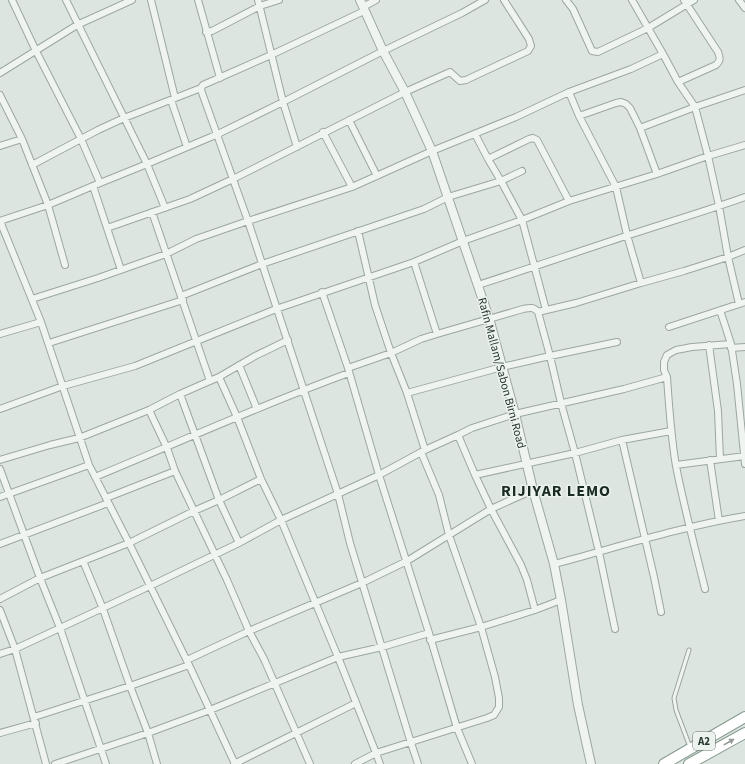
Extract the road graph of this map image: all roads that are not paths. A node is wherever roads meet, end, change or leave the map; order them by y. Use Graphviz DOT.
graph roads {
  1 [pos="12,0"];
  2 [pos="66,0"];
  3 [pos="132,0"];
  4 [pos="151,0"];
  5 [pos="198,0"];
  6 [pos="279,0"];
  7 [pos="376,0"];
  8 [pos="485,0"];
  9 [pos="504,0"];
  10 [pos="566,0"];
  11 [pos="632,0"];
  12 [pos="694,0"];
  13 [pos="739,0"];
  14 [pos="685,2"];
  15 [pos="259,3"];
  16 [pos="362,6"];
  17 [pos="745,8"];
  18 [pos="78,25"];
  19 [pos="648,28"];
  20 [pos="206,32"];
  21 [pos="36,51"];
  22 [pos="383,51"];
  23 [pos="663,54"];
  24 [pos="271,55"];
  25 [pos="0,74"];
  26 [pos="220,78"];
  27 [pos="678,82"];
  28 [pos="202,88"];
  29 [pos="745,90"];
  30 [pos="405,92"];
  31 [pos="569,92"];
  32 [pos="0,95"];
  33 [pos="173,99"];
  34 [pos="283,102"];
  35 [pos="695,107"];
  36 [pos="579,116"];
  37 [pos="124,118"];
  38 [pos="349,120"];
  39 [pos="640,128"];
  40 [pos="324,132"];
  41 [pos="218,134"];
  42 [pos="475,134"];
  43 [pos="22,139"];
  44 [pos="81,139"];
  45 [pos="745,145"];
  46 [pos="0,146"];
  47 [pos="188,147"];
  48 [pos="297,147"];
  49 [pos="432,151"];
  50 [pos="708,156"];
  51 [pos="488,159"];
  52 [pos="147,164"];
  53 [pos="32,165"];
  54 [pos="522,172"];
  55 [pos="657,174"];
  56 [pos="378,176"];
  57 [pos="233,179"];
  58 [pos="501,181"];
  59 [pos="96,184"];
  60 [pos="352,187"];
  61 [pos="616,187"];
  62 [pos="448,197"];
  63 [pos="745,197"];
  64 [pos="569,201"];
  65 [pos="48,205"];
  66 [pos="719,206"];
  67 [pos="164,208"];
  68 [pos="152,212"];
  69 [pos="522,220"];
  70 [pos="0,221"];
  71 [pos="248,221"];
  72 [pos="108,228"];
  73 [pos="358,231"];
  74 [pos="628,235"];
  75 [pos="463,242"];
  76 [pos="745,250"];
  77 [pos="166,254"];
  78 [pos="728,257"];
  79 [pos="414,262"];
  80 [pos="262,264"];
  81 [pos="65,265"];
  82 [pos="534,267"];
  83 [pos="121,270"];
  84 [pos="368,278"];
  85 [pos="641,283"];
  86 [pos="478,285"];
  87 [pos="322,292"];
  88 [pos="182,298"];
  89 [pos="32,299"];
  90 [pos="742,303"];
  91 [pos="276,309"];
  92 [pos="546,310"];
  93 [pos="720,310"];
  94 [pos="538,312"];
  95 [pos="489,318"];
  96 [pos="41,322"];
  97 [pos="669,327"];
  98 [pos="0,334"];
  99 [pos="437,334"];
  100 [pos="288,340"];
  101 [pos="196,341"];
  102 [pos="617,342"];
  103 [pos="49,343"];
  104 [pos="709,345"];
  105 [pos="731,346"];
  106 [pos="745,346"];
  107 [pos="391,353"];
  108 [pos="550,356"];
  109 [pos="239,365"];
  110 [pos="502,367"];
  111 [pos="349,371"];
  112 [pos="220,377"];
  113 [pos="667,377"];
  114 [pos="210,381"];
  115 [pos="63,386"];
  116 [pos="303,389"];
  117 [pos="407,393"];
  118 [pos="180,394"];
  119 [pos="561,403"];
  120 [pos="0,408"];
  121 [pos="257,409"];
  122 [pos="149,410"];
  123 [pos="515,414"];
  124 [pos="237,417"];
  125 [pos="671,431"];
  126 [pos="195,435"];
  127 [pos="458,435"];
  128 [pos="80,438"];
  129 [pos="622,440"];
  130 [pos="167,448"];
  131 [pos="423,451"];
  132 [pos="574,453"];
  133 [pos="745,456"];
  134 [pos="720,459"];
  135 [pos="0,460"];
  136 [pos="710,460"];
  137 [pos="526,464"];
  138 [pos="745,464"];
  139 [pos="89,465"];
  140 [pos="676,465"];
  141 [pos="0,468"];
  142 [pos="175,470"];
  143 [pos="380,475"];
  144 [pos="475,475"];
  145 [pos="95,477"];
  146 [pos="261,479"];
  147 [pos="532,490"];
  148 [pos="9,494"];
  149 [pos="338,494"];
  150 [pos="0,497"];
  151 [pos="219,500"];
  152 [pos="107,501"];
  153 [pos="491,509"];
  154 [pos="194,511"];
  155 [pos="745,516"];
  156 [pos="281,520"];
  157 [pos="719,521"];
  158 [pos="689,527"];
  159 [pos="24,534"];
  160 [pos="449,535"];
  161 [pos="645,539"];
  162 [pos="239,542"];
  163 [pos="129,543"];
  164 [pos="0,544"];
  165 [pos="599,552"];
  166 [pos="214,555"];
  167 [pos="83,561"];
  168 [pos="407,561"];
  169 [pos="554,564"];
  170 [pos="40,578"];
  171 [pos="362,583"];
  172 [pos="150,586"];
  173 [pos="706,589"];
  174 [pos="0,599"];
  175 [pos="561,600"];
  176 [pos="315,602"];
  177 [pos="103,608"];
  178 [pos="0,610"];
  179 [pos="535,610"];
  180 [pos="661,612"];
  181 [pos="60,628"];
  182 [pos="481,628"];
  183 [pos="615,630"];
  184 [pos="249,632"];
  185 [pos="429,633"];
  186 [pos="430,640"];
  187 [pos="382,647"];
  188 [pos="15,649"];
  189 [pos="689,650"];
  190 [pos="0,654"];
  191 [pos="338,657"];
  192 [pos="188,663"];
  193 [pos="274,683"];
  194 [pos="130,686"];
  195 [pos="84,700"];
  196 [pos="356,703"];
  197 [pos="210,710"];
  198 [pos="745,717"];
  199 [pos="35,720"];
  200 [pos="456,728"];
  201 [pos="0,733"];
  202 [pos="148,733"];
  203 [pos="296,733"];
  204 [pos="745,733"];
  205 [pos="411,743"];
  206 [pos="691,748"];
  207 [pos="101,749"];
  208 [pos="376,753"];
  209 [pos="46,764"];
  210 [pos="55,764"];
  211 [pos="106,764"];
  212 [pos="157,764"];
  213 [pos="234,764"];
  214 [pos="310,764"];
  215 [pos="355,764"];
  216 [pos="380,764"];
  217 [pos="418,764"];
  218 [pos="472,764"];
  219 [pos="591,764"];
  220 [pos="664,764"];
  221 [pos="689,764"];
  1 -- 21 [label="street"];
  2 -- 18 [label="street"];
  3 -- 18 [label="street"];
  4 -- 33 [label="street"];
  5 -- 20 [label="street"];
  6 -- 15 [label="street"];
  7 -- 16 [label="street"];
  8 -- 22 [label="street"];
  9 -- 30 [label="street"];
  10 -- 19 [label="street"];
  11 -- 19 [label="street"];
  12 -- 14 [label="street"];
  13 -- 17 [label="street"];
  14 -- 19 [label="street"];
  14 -- 27 [label="street"];
  15 -- 20 [label="street"];
  15 -- 24 [label="street"];
  16 -- 22 [label="street, Rafin Mallam/Sabon Birni Road"];
  16 -- 24 [label="street"];
  18 -- 21 [label="street"];
  18 -- 37 [label="street"];
  19 -- 23 [label="street"];
  20 -- 26 [label="street"];
  21 -- 25 [label="street"];
  21 -- 44 [label="street"];
  22 -- 30 [label="street, Rafin Mallam/Sabon Birni Road"];
  22 -- 34 [label="street"];
  23 -- 27 [label="street"];
  23 -- 31 [label="street"];
  24 -- 26 [label="street"];
  24 -- 34 [label="street"];
  26 -- 28 [label="street"];
  27 -- 35 [label="street"];
  28 -- 33 [label="street"];
  28 -- 41 [label="street"];
  29 -- 35 [label="street"];
  30 -- 38 [label="street"];
  30 -- 49 [label="street, Rafin Mallam/Sabon Birni Road"];
  31 -- 36 [label="street"];
  31 -- 42 [label="street"];
  32 -- 43 [label="street"];
  33 -- 37 [label="street"];
  33 -- 47 [label="street"];
  34 -- 41 [label="street"];
  34 -- 48 [label="street"];
  35 -- 39 [label="street"];
  35 -- 50 [label="street"];
  36 -- 39 [label="street"];
  36 -- 61 [label="street"];
  37 -- 44 [label="street"];
  37 -- 52 [label="street"];
  38 -- 40 [label="street"];
  38 -- 56 [label="street"];
  39 -- 55 [label="street"];
  40 -- 48 [label="street"];
  40 -- 60 [label="street"];
  41 -- 47 [label="street"];
  41 -- 57 [label="street"];
  42 -- 49 [label="street"];
  42 -- 51 [label="street"];
  43 -- 46 [label="street"];
  43 -- 53 [label="street"];
  44 -- 53 [label="street"];
  44 -- 59 [label="street"];
  45 -- 50 [label="street"];
  47 -- 52 [label="street"];
  48 -- 57 [label="street"];
  49 -- 56 [label="street"];
  49 -- 62 [label="street, Rafin Mallam/Sabon Birni Road"];
  50 -- 55 [label="street"];
  50 -- 66 [label="street"];
  51 -- 58 [label="street"];
  51 -- 64 [label="street"];
  52 -- 59 [label="street"];
  52 -- 67 [label="street"];
  53 -- 65 [label="street"];
  54 -- 58 [label="street"];
  55 -- 61 [label="street"];
  56 -- 60 [label="street"];
  57 -- 67 [label="street"];
  57 -- 71 [label="street"];
  58 -- 62 [label="street"];
  58 -- 69 [label="street"];
  59 -- 65 [label="street"];
  59 -- 72 [label="street"];
  60 -- 71 [label="street"];
  61 -- 64 [label="street"];
  61 -- 74 [label="street"];
  62 -- 73 [label="street"];
  62 -- 75 [label="street, Rafin Mallam/Sabon Birni Road"];
  63 -- 66 [label="street"];
  64 -- 69 [label="street"];
  65 -- 70 [label="street"];
  65 -- 81 [label="street"];
  66 -- 74 [label="street"];
  66 -- 78 [label="street"];
  67 -- 68 [label="street"];
  68 -- 72 [label="street"];
  68 -- 77 [label="street"];
  69 -- 75 [label="street"];
  69 -- 82 [label="street"];
  70 -- 89 [label="street"];
  71 -- 77 [label="street"];
  71 -- 80 [label="street"];
  72 -- 83 [label="street"];
  73 -- 80 [label="street"];
  73 -- 84 [label="street"];
  74 -- 82 [label="street"];
  74 -- 85 [label="street"];
  75 -- 79 [label="street"];
  75 -- 86 [label="street, Rafin Mallam/Sabon Birni Road"];
  76 -- 78 [label="street"];
  77 -- 83 [label="street"];
  77 -- 88 [label="street"];
  78 -- 85 [label="street"];
  78 -- 90 [label="street"];
  79 -- 84 [label="street"];
  79 -- 99 [label="street"];
  80 -- 88 [label="street"];
  80 -- 91 [label="street"];
  82 -- 86 [label="street"];
  82 -- 92 [label="street"];
  83 -- 89 [label="street"];
  84 -- 87 [label="street"];
  84 -- 107 [label="street"];
  85 -- 92 [label="street"];
  86 -- 95 [label="street, Rafin Mallam/Sabon Birni Road"];
  87 -- 91 [label="street"];
  87 -- 111 [label="street"];
  88 -- 101 [label="street"];
  88 -- 103 [label="street"];
  89 -- 96 [label="street"];
  90 -- 93 [label="street"];
  91 -- 100 [label="street"];
  91 -- 101 [label="street"];
  92 -- 94 [label="street"];
  93 -- 97 [label="street"];
  93 -- 105 [label="street"];
  94 -- 95 [label="street"];
  94 -- 108 [label="street"];
  95 -- 99 [label="street"];
  95 -- 110 [label="street, Rafin Mallam/Sabon Birni Road"];
  96 -- 98 [label="street"];
  96 -- 103 [label="street"];
  99 -- 107 [label="street"];
  100 -- 109 [label="street"];
  100 -- 116 [label="street"];
  101 -- 114 [label="street"];
  101 -- 115 [label="street"];
  102 -- 108 [label="street"];
  103 -- 115 [label="street"];
  104 -- 105 [label="street"];
  104 -- 113 [label="street"];
  104 -- 134 [label="street"];
  105 -- 106 [label="street"];
  105 -- 133 [label="street"];
  107 -- 111 [label="street"];
  107 -- 117 [label="street"];
  108 -- 110 [label="street"];
  108 -- 119 [label="street"];
  109 -- 112 [label="street"];
  109 -- 121 [label="street"];
  110 -- 117 [label="street"];
  110 -- 123 [label="street, Rafin Mallam/Sabon Birni Road"];
  111 -- 116 [label="street"];
  111 -- 143 [label="street"];
  112 -- 114 [label="street"];
  112 -- 124 [label="street"];
  113 -- 119 [label="street"];
  113 -- 125 [label="street"];
  114 -- 118 [label="street"];
  115 -- 120 [label="street"];
  115 -- 128 [label="street"];
  116 -- 121 [label="street"];
  116 -- 149 [label="street"];
  117 -- 131 [label="street"];
  118 -- 122 [label="street"];
  118 -- 126 [label="street"];
  119 -- 123 [label="street"];
  119 -- 132 [label="street"];
  121 -- 124 [label="street"];
  122 -- 128 [label="street"];
  122 -- 130 [label="street"];
  123 -- 127 [label="street"];
  123 -- 137 [label="street, Rafin Mallam/Sabon Birni Road"];
  124 -- 126 [label="street"];
  124 -- 146 [label="street"];
  125 -- 129 [label="street"];
  125 -- 140 [label="street"];
  126 -- 130 [label="street"];
  126 -- 151 [label="street"];
  127 -- 131 [label="street"];
  127 -- 144 [label="street"];
  128 -- 135 [label="street"];
  128 -- 139 [label="street"];
  129 -- 132 [label="street"];
  129 -- 161 [label="street"];
  130 -- 142 [label="street"];
  130 -- 145 [label="street"];
  131 -- 143 [label="street"];
  131 -- 160 [label="street"];
  132 -- 137 [label="street"];
  132 -- 165 [label="street"];
  133 -- 134 [label="street"];
  133 -- 138 [label="street"];
  134 -- 136 [label="street"];
  136 -- 140 [label="street"];
  136 -- 157 [label="street"];
  137 -- 144 [label="street"];
  137 -- 147 [label="street, Rafin Mallam/Sabon Birni Road"];
  139 -- 145 [label="street"];
  139 -- 148 [label="street"];
  140 -- 158 [label="street"];
  141 -- 148 [label="street"];
  142 -- 152 [label="street"];
  142 -- 154 [label="street"];
  143 -- 149 [label="street"];
  143 -- 168 [label="street"];
  144 -- 153 [label="street"];
  145 -- 152 [label="street"];
  146 -- 151 [label="street"];
  146 -- 156 [label="street"];
  147 -- 153 [label="street"];
  147 -- 169 [label="street, Rafin Mallam/Sabon Birni Road"];
  148 -- 150 [label="street"];
  148 -- 159 [label="street"];
  149 -- 156 [label="street"];
  149 -- 171 [label="street"];
  151 -- 154 [label="street"];
  151 -- 162 [label="street"];
  152 -- 159 [label="street"];
  152 -- 163 [label="street"];
  153 -- 160 [label="street"];
  153 -- 179 [label="street"];
  154 -- 163 [label="street"];
  154 -- 166 [label="street"];
  155 -- 157 [label="street"];
  156 -- 162 [label="street"];
  156 -- 176 [label="street"];
  157 -- 158 [label="street"];
  158 -- 161 [label="street"];
  158 -- 173 [label="street"];
  159 -- 164 [label="street"];
  159 -- 170 [label="street"];
  160 -- 168 [label="street"];
  160 -- 182 [label="street"];
  161 -- 165 [label="street"];
  161 -- 180 [label="street"];
  162 -- 166 [label="street"];
  163 -- 167 [label="street"];
  163 -- 172 [label="street"];
  165 -- 169 [label="street"];
  165 -- 183 [label="street"];
  166 -- 172 [label="street"];
  166 -- 184 [label="street"];
  167 -- 170 [label="street"];
  167 -- 177 [label="street"];
  168 -- 171 [label="street"];
  168 -- 185 [label="street"];
  169 -- 175 [label="street, Rafin Mallam/Sabon Birni Road"];
  170 -- 174 [label="street"];
  170 -- 181 [label="street"];
  171 -- 176 [label="street"];
  171 -- 187 [label="street"];
  172 -- 177 [label="street"];
  172 -- 192 [label="street"];
  175 -- 179 [label="street"];
  175 -- 219 [label="street, Rafin Mallam/Sabon Birni Road"];
  176 -- 184 [label="street"];
  176 -- 191 [label="street"];
  177 -- 181 [label="street"];
  177 -- 194 [label="street"];
  178 -- 188 [label="street"];
  179 -- 182 [label="street"];
  181 -- 188 [label="street"];
  181 -- 195 [label="street"];
  182 -- 186 [label="street"];
  182 -- 200 [label="street"];
  184 -- 192 [label="street"];
  184 -- 193 [label="street"];
  185 -- 186 [label="street"];
  185 -- 187 [label="street"];
  186 -- 200 [label="street"];
  187 -- 191 [label="street"];
  187 -- 205 [label="street"];
  188 -- 190 [label="street"];
  188 -- 199 [label="street"];
  189 -- 206 [label="lane"];
  191 -- 193 [label="street"];
  191 -- 196 [label="street"];
  192 -- 194 [label="street"];
  192 -- 197 [label="street"];
  193 -- 197 [label="street"];
  193 -- 203 [label="street"];
  194 -- 195 [label="street"];
  194 -- 202 [label="street"];
  195 -- 199 [label="street"];
  195 -- 207 [label="street"];
  196 -- 203 [label="street"];
  196 -- 208 [label="street"];
  197 -- 202 [label="street"];
  197 -- 213 [label="street"];
  198 -- 206 [label="highway, A2"];
  199 -- 201 [label="street"];
  199 -- 209 [label="street"];
  200 -- 205 [label="street"];
  200 -- 218 [label="street"];
  202 -- 207 [label="street"];
  202 -- 212 [label="street"];
  203 -- 213 [label="street"];
  203 -- 214 [label="street"];
  221 -- 204 [label="highway, A2, one-way"];
  205 -- 208 [label="street"];
  205 -- 217 [label="street"];
  206 -- 220 [label="highway, A2"];
  207 -- 210 [label="street"];
  207 -- 211 [label="street"];
  208 -- 215 [label="street"];
  208 -- 216 [label="street"];
}
